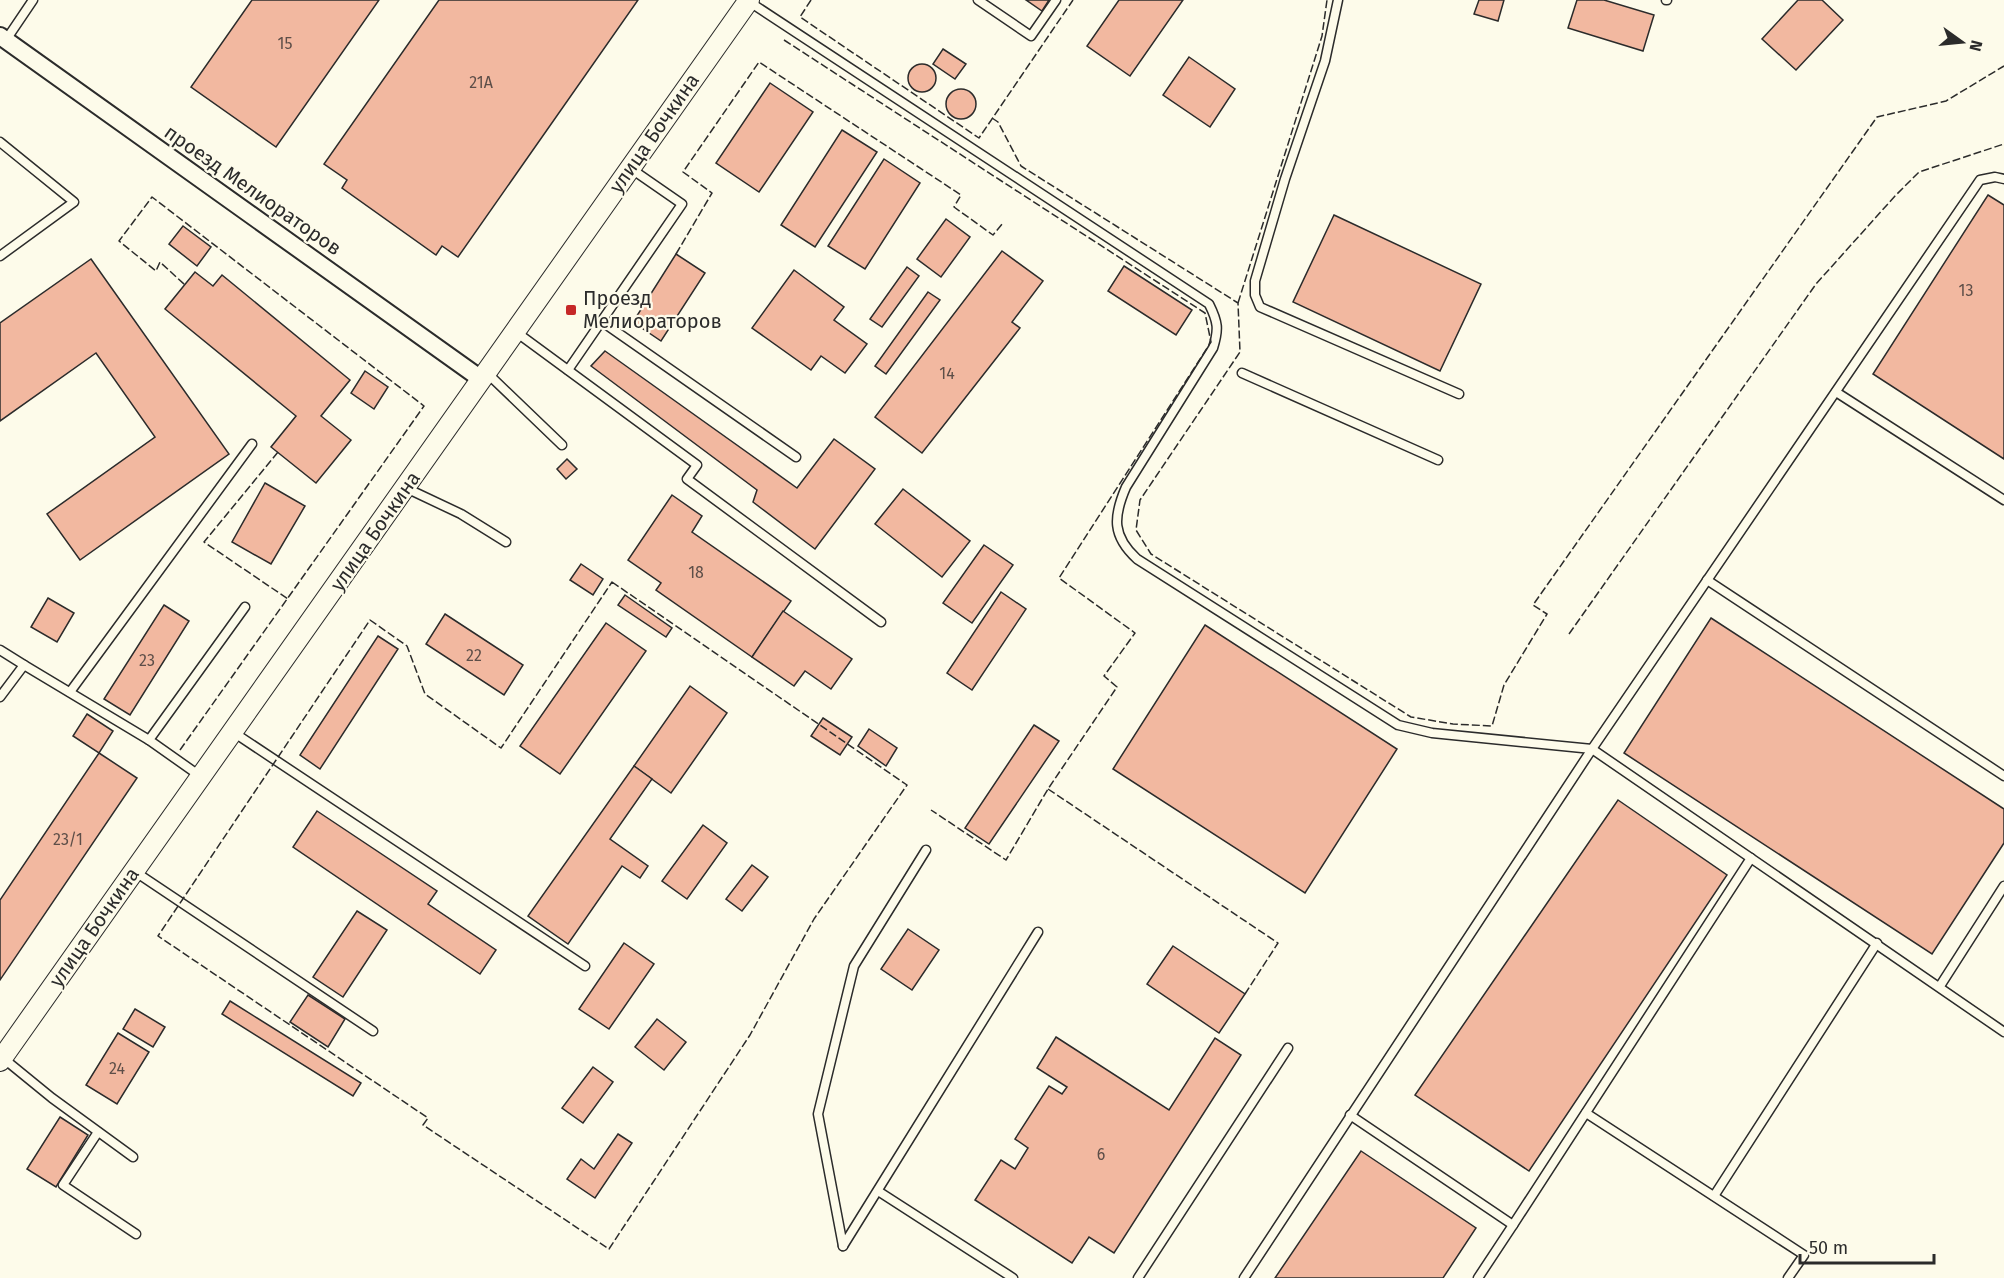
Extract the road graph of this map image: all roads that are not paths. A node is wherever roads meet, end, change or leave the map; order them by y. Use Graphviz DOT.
graph roads {
  1 [pos="33,0"];
  2 [pos="978,0"];
  3 [pos="1056,0"];
  4 [pos="1338,0"];
  5 [pos="748,1"];
  6 [pos="3,38"];
  7 [pos="0,142"];
  8 [pos="630,168"];
  9 [pos="2004,179"];
  10 [pos="0,256"];
  11 [pos="601,321"];
  12 [pos="515,331"];
  13 [pos="568,370"];
  14 [pos="1242,374"];
  15 [pos="484,375"];
  16 [pos="1836,392"];
  17 [pos="1459,394"];
  18 [pos="252,444"];
  19 [pos="562,445"];
  20 [pos="796,457"];
  21 [pos="1438,460"];
  22 [pos="406,487"];
  23 [pos="2004,500"];
  24 [pos="506,542"];
  25 [pos="1707,580"];
  26 [pos="245,607"];
  27 [pos="881,621"];
  28 [pos="0,650"];
  29 [pos="24,665"];
  30 [pos="70,692"];
  31 [pos="0,697"];
  32 [pos="233,731"];
  33 [pos="149,740"];
  34 [pos="1592,749"];
  35 [pos="2004,776"];
  36 [pos="200,777"];
  37 [pos="926,849"];
  38 [pos="1752,858"];
  39 [pos="134,871"];
  40 [pos="2004,886"];
  41 [pos="1038,933"];
  42 [pos="1877,943"];
  43 [pos="585,966"];
  44 [pos="1940,986"];
  45 [pos="373,1031"];
  46 [pos="2004,1032"];
  47 [pos="1288,1048"];
  48 [pos="1,1059"];
  49 [pos="1586,1113"];
  50 [pos="1350,1115"];
  51 [pos="98,1132"];
  52 [pos="133,1157"];
  53 [pos="878,1191"];
  54 [pos="1714,1196"];
  55 [pos="1513,1226"];
  56 [pos="136,1234"];
  57 [pos="1013,1278"];
  58 [pos="1138,1278"];
  59 [pos="1244,1278"];
  60 [pos="1478,1278"];
  61 [pos="1788,1278"];
  1 -- 6 [label="lane"];
  2 -- 3 [label="lane"];
  4 -- 17 [label="lane"];
  5 -- 8 [label="street, улица Бочкина"];
  5 -- 34 [label="lane"];
  6 -- 15 [label="street, проезд Мелиораторов"];
  7 -- 10 [label="lane"];
  8 -- 11 [label="lane"];
  8 -- 12 [label="street, улица Бочкина"];
  9 -- 16 [label="lane"];
  11 -- 13 [label="lane"];
  11 -- 20 [label="lane"];
  12 -- 13 [label="lane"];
  12 -- 15 [label="street, улица Бочкина"];
  13 -- 27 [label="lane"];
  14 -- 21 [label="lane"];
  15 -- 19 [label="lane"];
  15 -- 22 [label="street, улица Бочкина"];
  16 -- 23 [label="lane"];
  16 -- 25 [label="lane"];
  18 -- 30 [label="lane"];
  22 -- 24 [label="lane"];
  22 -- 32 [label="street, улица Бочкина"];
  25 -- 34 [label="lane"];
  25 -- 35 [label="lane"];
  26 -- 33 [label="lane"];
  28 -- 29 [label="lane"];
  29 -- 30 [label="lane"];
  29 -- 31 [label="lane"];
  30 -- 33 [label="lane"];
  32 -- 36 [label="street, улица Бочкина"];
  32 -- 43 [label="lane"];
  33 -- 36 [label="lane"];
  34 -- 38 [label="lane"];
  34 -- 50 [label="lane"];
  36 -- 39 [label="street, улица Бочкина"];
  37 -- 53 [label="lane"];
  38 -- 42 [label="lane"];
  38 -- 49 [label="lane"];
  39 -- 45 [label="lane"];
  39 -- 48 [label="street, улица Бочкина"];
  40 -- 44 [label="lane"];
  41 -- 53 [label="lane"];
  42 -- 44 [label="lane"];
  42 -- 54 [label="lane"];
  44 -- 46 [label="lane"];
  47 -- 58 [label="lane"];
  48 -- 51 [label="lane"];
  49 -- 54 [label="lane"];
  49 -- 55 [label="lane"];
  50 -- 55 [label="lane"];
  50 -- 59 [label="lane"];
  51 -- 52 [label="lane"];
  51 -- 56 [label="lane"];
  53 -- 57 [label="lane"];
  54 -- 61 [label="lane"];
  55 -- 60 [label="lane"];
}
